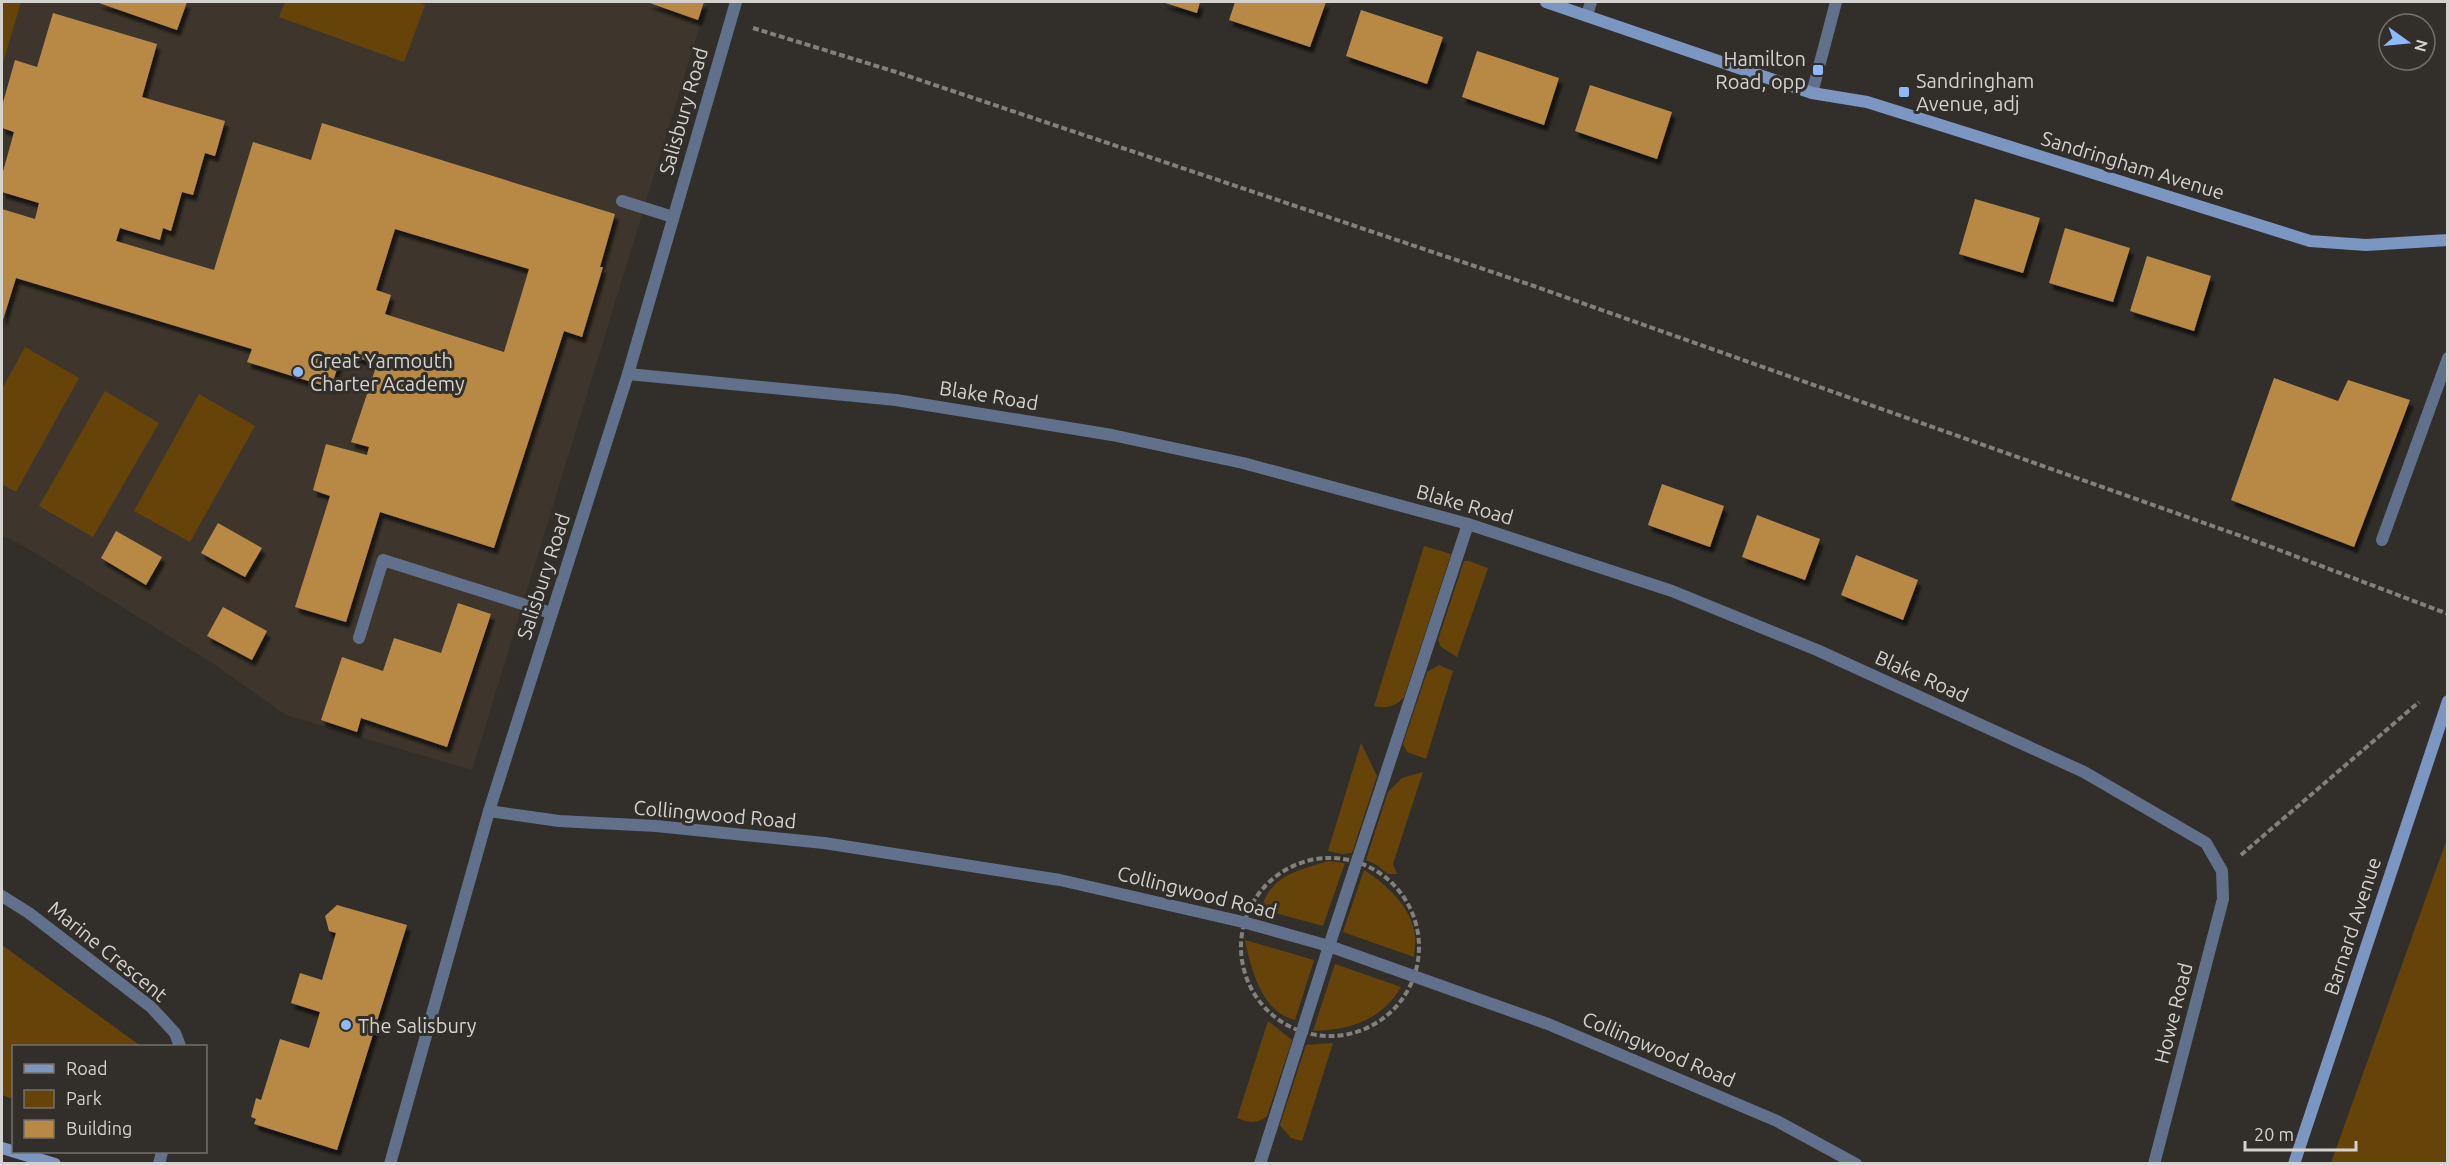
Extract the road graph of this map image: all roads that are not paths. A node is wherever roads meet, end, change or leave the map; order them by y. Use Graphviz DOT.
graph roads {
  1 [pos="736,2"];
  2 [pos="1546,2"];
  3 [pos="1591,2"];
  4 [pos="1836,2"];
  5 [pos="1587,15"];
  6 [pos="1812,93"];
  7 [pos="622,201"];
  8 [pos="673,217"];
  9 [pos="2448,240"];
  10 [pos="2448,358"];
  11 [pos="628,374"];
  12 [pos="1468,524"];
  13 [pos="2382,540"];
  14 [pos="551,613"];
  15 [pos="359,638"];
  16 [pos="2448,701"];
  17 [pos="489,811"];
  18 [pos="2222,871"];
  19 [pos="2,896"];
  20 [pos="1329,946"];
  21 [pos="179,1045"];
  22 [pos="18,1153"];
  23 [pos="54,1164"];
  24 [pos="390,1164"];
  25 [pos="1260,1164"];
  26 [pos="1856,1164"];
  27 [pos="2154,1164"];
  28 [pos="2294,1164"];
  1 -- 8 [label="street, Salisbury Road"];
  2 -- 5 [label="street, Sandringham Avenue"];
  3 -- 5 [label="street"];
  4 -- 6 [label="street"];
  5 -- 6 [label="street, Sandringham Avenue"];
  6 -- 9 [label="street, Sandringham Avenue"];
  7 -- 8 [label="street"];
  8 -- 11 [label="street, Salisbury Road"];
  10 -- 13 [label="street"];
  11 -- 12 [label="street, Blake Road"];
  11 -- 14 [label="street, Salisbury Road"];
  12 -- 18 [label="street, Blake Road"];
  12 -- 20 [label="street"];
  14 -- 15 [label="street"];
  14 -- 17 [label="street, Salisbury Road"];
  16 -- 28 [label="street, Barnard Avenue"];
  17 -- 20 [label="street, Collingwood Road"];
  17 -- 24 [label="street, Salisbury Road"];
  18 -- 27 [label="street, Howe Road"];
  19 -- 21 [label="street, Marine Crescent"];
  20 -- 25 [label="street"];
  20 -- 26 [label="street, Collingwood Road"];
  22 -- 23 [label="street"];
}
